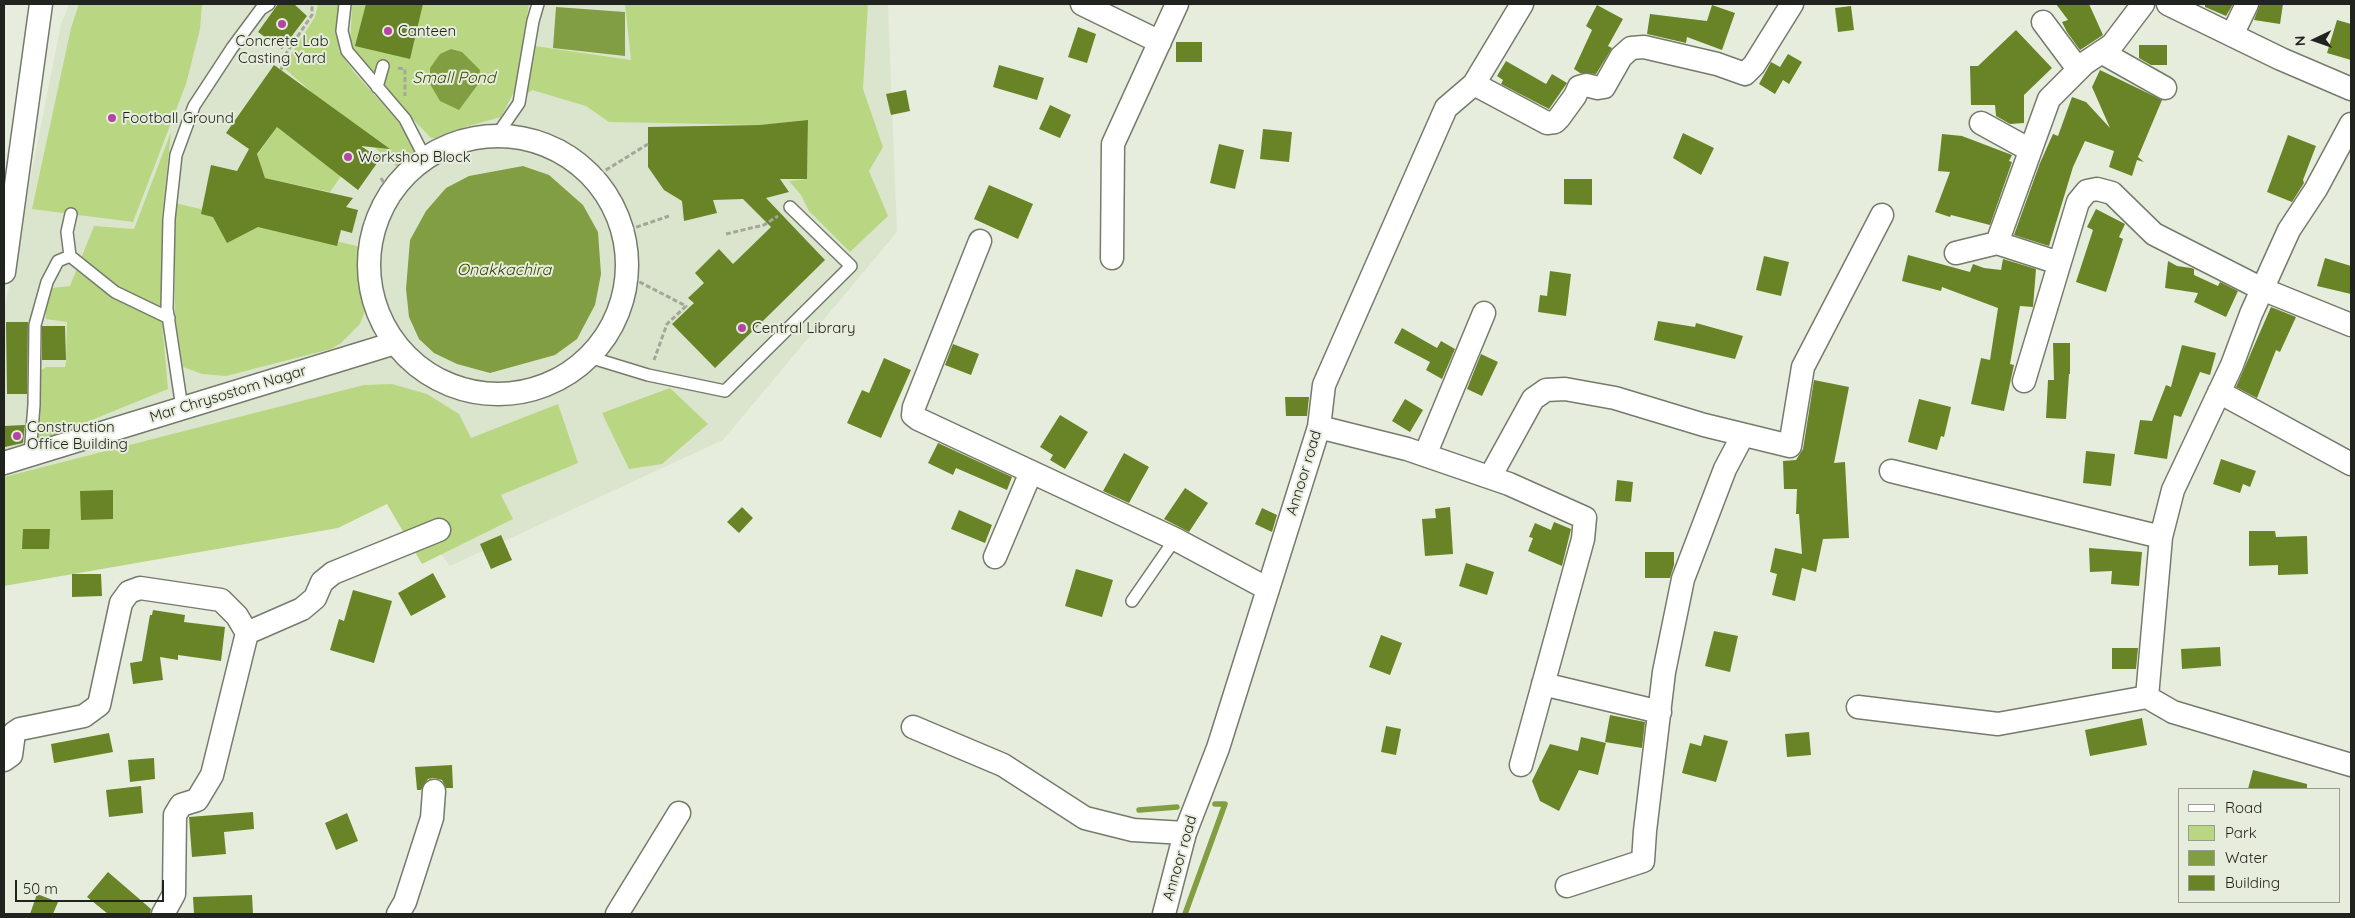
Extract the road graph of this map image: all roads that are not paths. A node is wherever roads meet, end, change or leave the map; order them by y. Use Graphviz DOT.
graph roads {
  1 [pos="42,4"];
  2 [pos="269,4"];
  3 [pos="345,4"];
  4 [pos="538,4"];
  5 [pos="1082,4"];
  6 [pos="1177,4"];
  7 [pos="1522,4"];
  8 [pos="1792,4"];
  9 [pos="2143,4"];
  10 [pos="2168,4"];
  11 [pos="2247,4"];
  12 [pos="2043,22"];
  13 [pos="2232,35"];
  14 [pos="1160,42"];
  15 [pos="2101,52"];
  16 [pos="383,66"];
  17 [pos="2078,69"];
  18 [pos="1474,84"];
  19 [pos="377,87"];
  20 [pos="2164,88"];
  21 [pos="2351,89"];
  22 [pos="1981,123"];
  23 [pos="2351,124"];
  24 [pos="497,135"];
  25 [pos="2030,150"];
  26 [pos="425,158"];
  27 [pos="790,207"];
  28 [pos="72,214"];
  29 [pos="1882,215"];
  30 [pos="980,241"];
  31 [pos="1996,243"];
  32 [pos="1956,253"];
  33 [pos="70,256"];
  34 [pos="1112,258"];
  35 [pos="2059,263"];
  36 [pos="4,272"];
  37 [pos="2262,289"];
  38 [pos="1484,313"];
  39 [pos="169,318"];
  40 [pos="2351,324"];
  41 [pos="395,343"];
  42 [pos="589,357"];
  43 [pos="2024,381"];
  44 [pos="2219,392"];
  45 [pos="182,408"];
  46 [pos="1319,427"];
  47 [pos="1743,434"];
  48 [pos="30,455"];
  49 [pos="1425,455"];
  50 [pos="4,463"];
  51 [pos="2351,464"];
  52 [pos="1891,471"];
  53 [pos="1031,472"];
  54 [pos="1490,477"];
  55 [pos="439,530"];
  56 [pos="2161,536"];
  57 [pos="1175,539"];
  58 [pos="995,557"];
  59 [pos="1268,589"];
  60 [pos="1132,601"];
  61 [pos="247,633"];
  62 [pos="1543,684"];
  63 [pos="2147,697"];
  64 [pos="1858,706"];
  65 [pos="1660,712"];
  66 [pos="913,727"];
  67 [pos="4,760"];
  68 [pos="1521,765"];
  69 [pos="2351,765"];
  70 [pos="434,791"];
  71 [pos="679,813"];
  72 [pos="1185,833"];
  73 [pos="1568,886"];
  74 [pos="163,914"];
  75 [pos="398,914"];
  76 [pos="617,914"];
  77 [pos="1164,914"];
  1 -- 36 [label="street"];
  2 -- 39 [label="lane"];
  3 -- 19 [label="lane"];
  4 -- 24 [label="lane"];
  5 -- 14 [label="street"];
  6 -- 14 [label="street"];
  7 -- 18 [label="street, Annoor road"];
  8 -- 18 [label="street"];
  9 -- 15 [label="street"];
  10 -- 13 [label="street"];
  11 -- 13 [label="street"];
  12 -- 17 [label="street"];
  13 -- 21 [label="street"];
  14 -- 34 [label="street"];
  15 -- 17 [label="street"];
  15 -- 20 [label="street"];
  16 -- 19 [label="lane"];
  17 -- 25 [label="street"];
  18 -- 46 [label="street, Annoor road"];
  19 -- 26 [label="lane"];
  22 -- 25 [label="street"];
  23 -- 37 [label="street"];
  24 -- 26 [label="street"];
  24 -- 42 [label="street"];
  25 -- 31 [label="street"];
  26 -- 41 [label="street"];
  27 -- 42 [label="lane"];
  28 -- 33 [label="lane"];
  29 -- 47 [label="street"];
  30 -- 53 [label="street"];
  31 -- 32 [label="street"];
  31 -- 35 [label="street"];
  33 -- 39 [label="lane"];
  33 -- 48 [label="lane"];
  35 -- 37 [label="street"];
  35 -- 43 [label="street"];
  37 -- 40 [label="street"];
  37 -- 44 [label="street"];
  38 -- 49 [label="street"];
  39 -- 45 [label="lane"];
  41 -- 42 [label="street"];
  41 -- 45 [label="street, Mar Chrysostom Nagar"];
  44 -- 51 [label="street"];
  44 -- 56 [label="street"];
  45 -- 48 [label="street, Mar Chrysostom Nagar"];
  46 -- 49 [label="street"];
  46 -- 59 [label="street, Annoor road"];
  47 -- 54 [label="street"];
  47 -- 65 [label="street"];
  48 -- 50 [label="street, Mar Chrysostom Nagar"];
  49 -- 54 [label="street"];
  52 -- 56 [label="street"];
  53 -- 57 [label="street"];
  53 -- 58 [label="street"];
  54 -- 62 [label="street"];
  55 -- 61 [label="street"];
  56 -- 63 [label="street"];
  57 -- 59 [label="street"];
  57 -- 60 [label="lane"];
  59 -- 72 [label="street, Annoor road"];
  61 -- 67 [label="street"];
  61 -- 74 [label="street"];
  62 -- 65 [label="street"];
  62 -- 68 [label="street"];
  63 -- 64 [label="street"];
  63 -- 69 [label="street"];
  65 -- 73 [label="street"];
  66 -- 72 [label="street"];
  70 -- 75 [label="street"];
  71 -- 76 [label="street"];
  72 -- 77 [label="street, Annoor road"];
}
